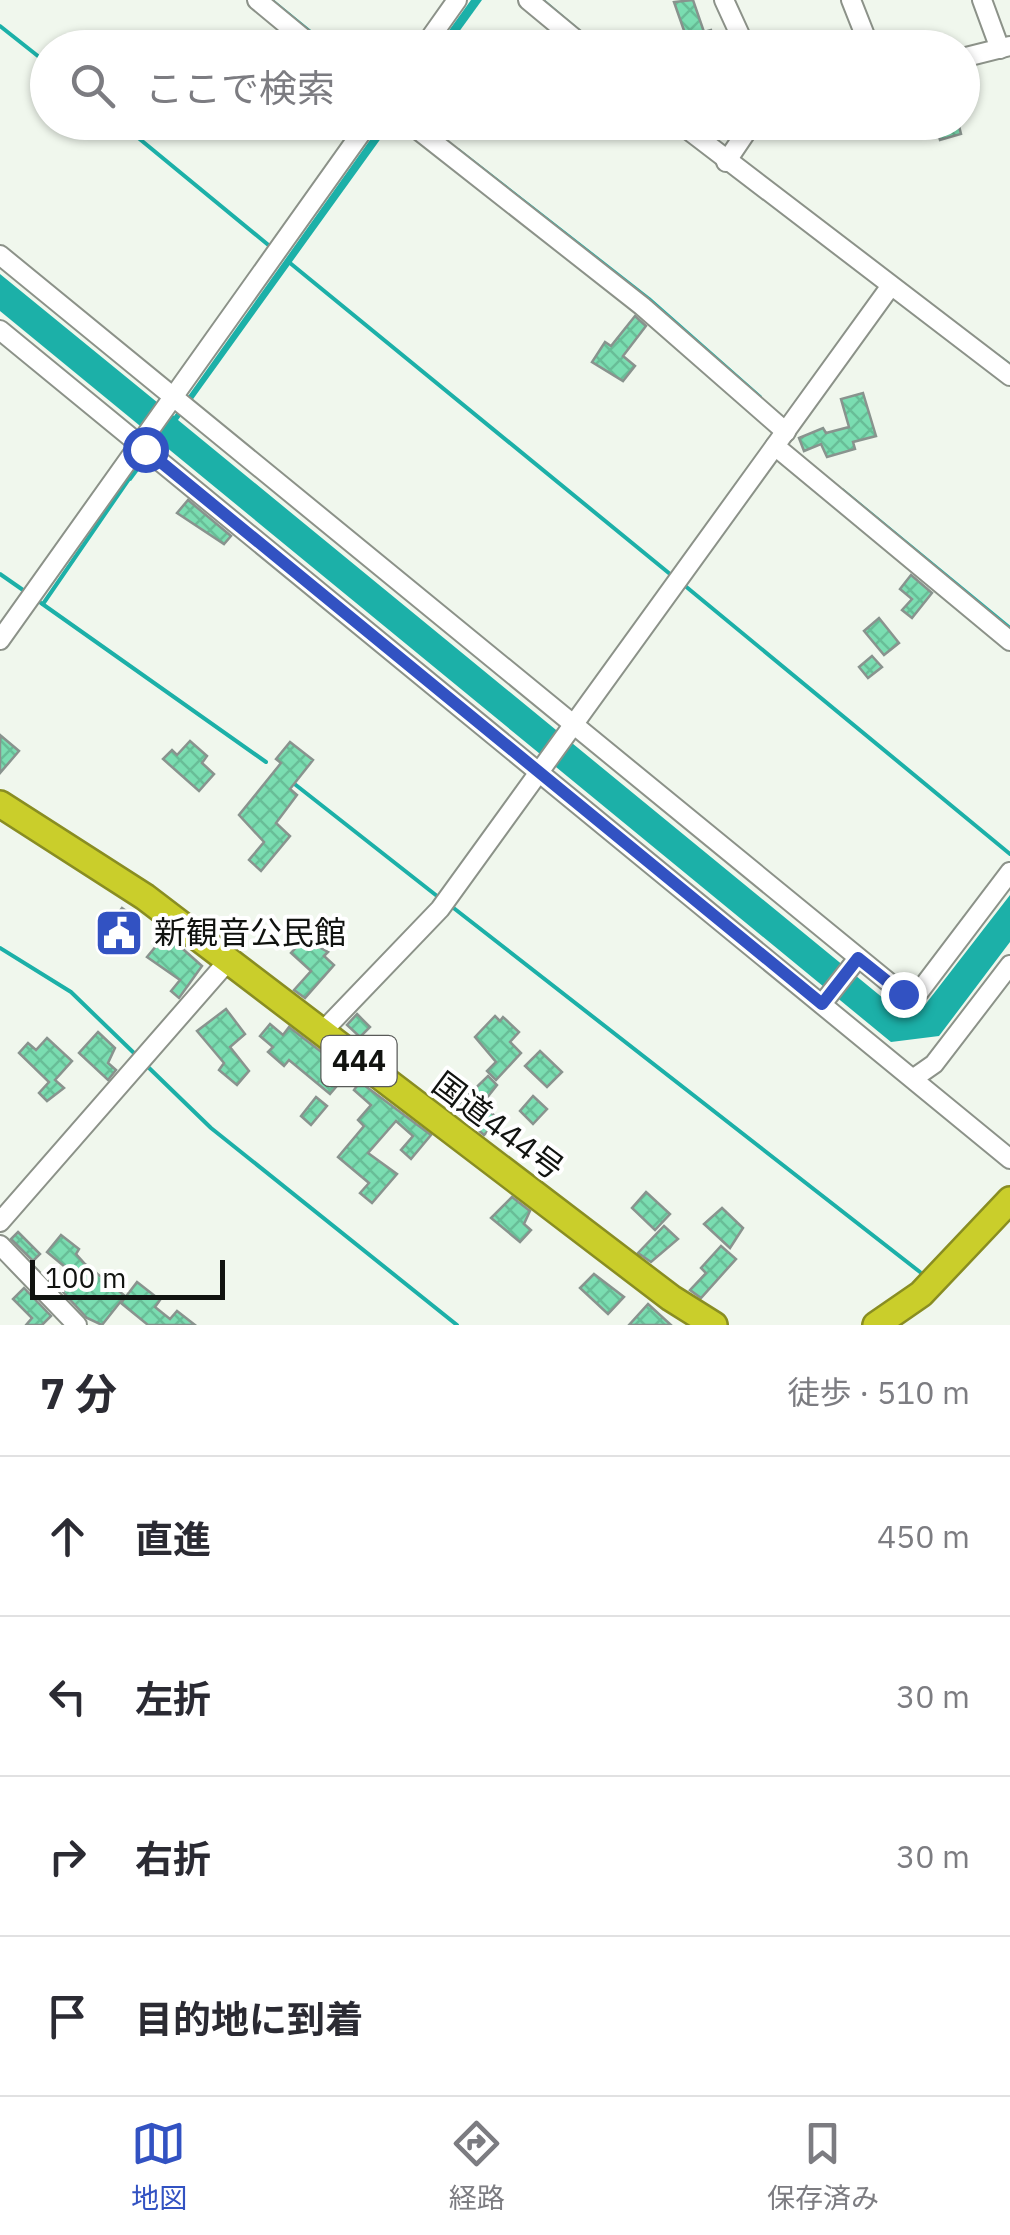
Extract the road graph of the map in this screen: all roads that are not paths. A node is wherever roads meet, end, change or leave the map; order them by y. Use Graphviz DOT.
graph roads {
  1 [pos="257,0"];
  2 [pos="456,0"];
  3 [pos="528,0"];
  4 [pos="724,0"];
  5 [pos="851,0"];
  6 [pos="982,0"];
  7 [pos="294,30"];
  8 [pos="435,30"];
  9 [pos="564,30"];
  10 [pos="738,30"];
  11 [pos="863,30"];
  12 [pos="1005,48"];
  13 [pos="980,54"];
  14 [pos="357,140"];
  15 [pos="431,140"];
  16 [pos="700,140"];
  17 [pos="741,140"];
  18 [pos="726,162"];
  19 [pos="0,255"];
  20 [pos="890,287"];
  21 [pos="0,330"];
  22 [pos="1010,376"];
  23 [pos="178,404"];
  24 [pos="781,439"];
  25 [pos="144,446"];
  26 [pos="0,640"];
  27 [pos="1010,641"];
  28 [pos="570,727"];
  29 [pos="541,767"];
  30 [pos="0,804"];
  31 [pos="1010,872"];
  32 [pos="858,958"];
  33 [pos="228,960"];
  34 [pos="1010,965"];
  35 [pos="822,1004"];
  36 [pos="321,1033"];
  37 [pos="914,1078"];
  38 [pos="1010,1159"];
  39 [pos="1010,1200"];
  40 [pos="0,1222"];
  41 [pos="0,1245"];
  42 [pos="897,1317"];
  43 [pos="66,1321"];
  44 [pos="714,1325"];
  45 [pos="876,1325"];
  1 -- 7 [label="street"];
  2 -- 8 [label="street"];
  3 -- 9 [label="street"];
  4 -- 10 [label="street"];
  5 -- 11 [label="street"];
  6 -- 12 [label="street"];
  12 -- 13 [label="street"];
  14 -- 23 [label="street"];
  15 -- 24 [label="street"];
  16 -- 18 [label="street"];
  17 -- 18 [label="street"];
  18 -- 20 [label="street"];
  19 -- 23 [label="street"];
  20 -- 22 [label="street"];
  20 -- 24 [label="street"];
  21 -- 25 [label="street"];
  23 -- 25 [label="street"];
  23 -- 28 [label="street"];
  24 -- 27 [label="street"];
  24 -- 28 [label="street"];
  25 -- 26 [label="street"];
  25 -- 29 [label="street"];
  28 -- 29 [label="street"];
  28 -- 32 [label="street"];
  29 -- 35 [label="street"];
  29 -- 36 [label="street"];
  30 -- 33 [label="highway, 国道444号 / 444"];
  31 -- 32 [label="street"];
  32 -- 35 [label="street"];
  33 -- 36 [label="highway, 国道444号 / 444"];
  33 -- 40 [label="street"];
  34 -- 37 [label="street"];
  35 -- 37 [label="street"];
  36 -- 44 [label="highway, 国道444号 / 444"];
  37 -- 38 [label="street"];
  39 -- 42 [label="highway"];
  41 -- 43 [label="street"];
  42 -- 45 [label="highway"];
}
